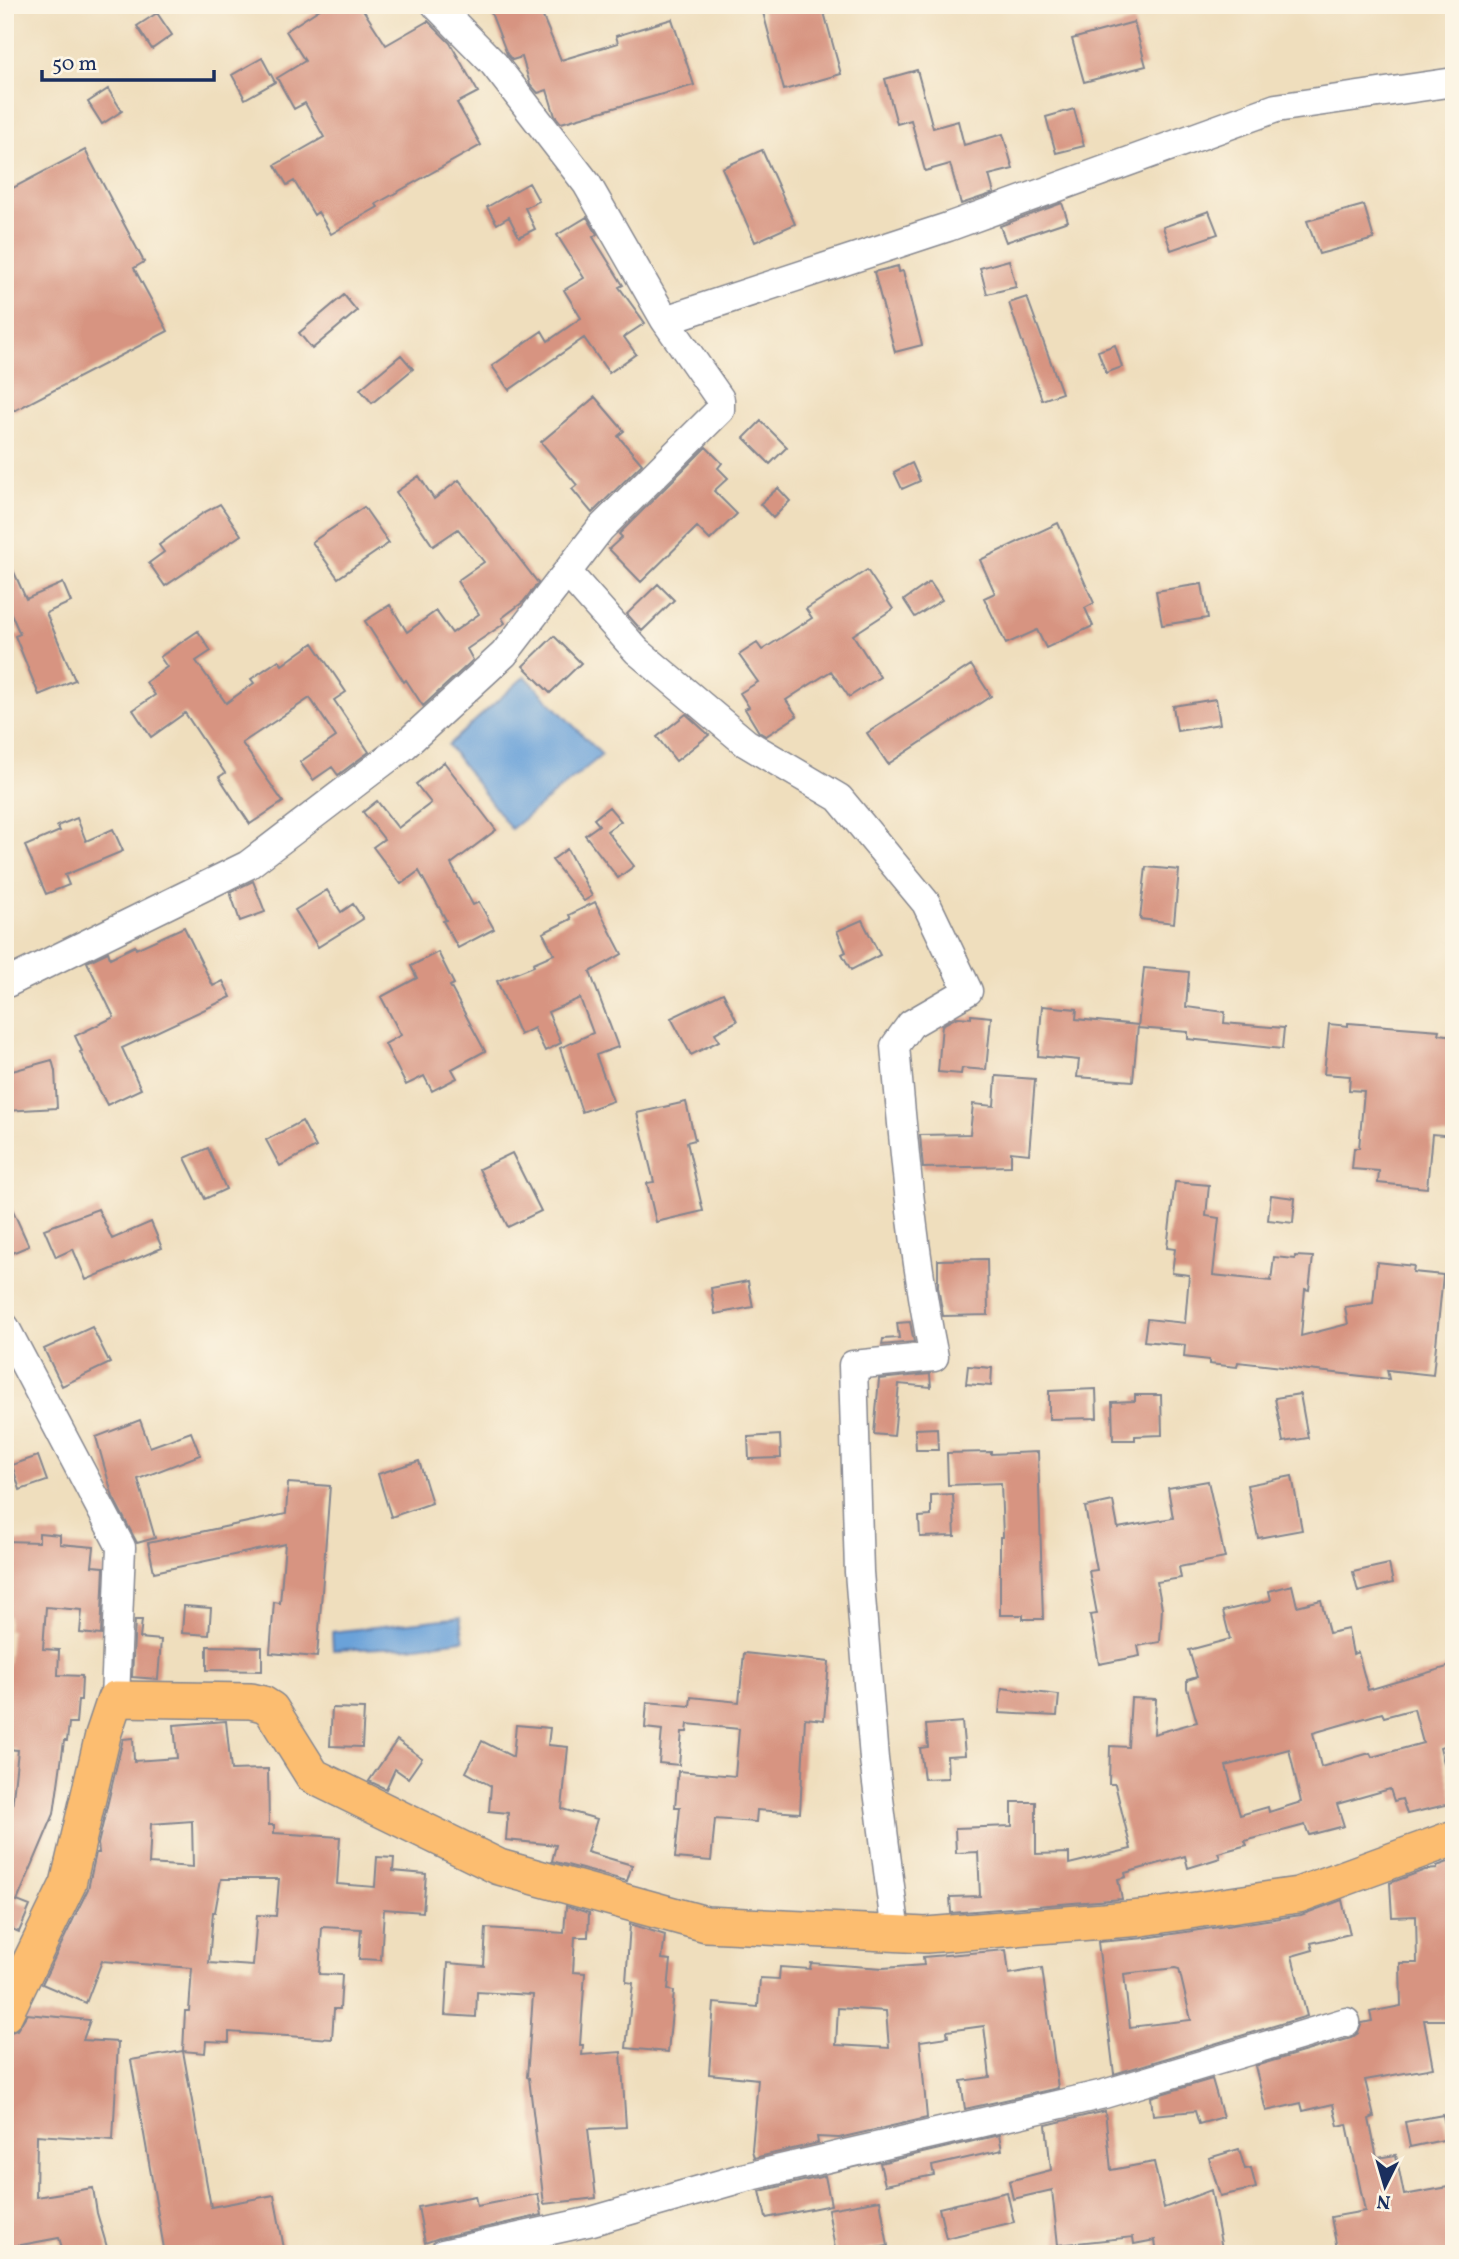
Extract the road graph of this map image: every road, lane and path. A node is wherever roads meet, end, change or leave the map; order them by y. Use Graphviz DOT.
graph roads {
  1 [pos="436,5"];
  2 [pos="1454,82"];
  3 [pos="665,320"];
  4 [pos="567,572"];
  5 [pos="5,984"];
  6 [pos="5,1327"];
  7 [pos="115,1699"];
  8 [pos="1454,1838"];
  9 [pos="897,1934"];
  10 [pos="5,2014"];
  11 [pos="1346,2022"];
  12 [pos="443,2254"];
  1 -- 3 [label="street"];
  2 -- 3 [label="street"];
  3 -- 4 [label="street"];
  4 -- 5 [label="street"];
  4 -- 9 [label="street"];
  6 -- 7 [label="street"];
  7 -- 9 [label="main road"];
  7 -- 10 [label="main road"];
  8 -- 9 [label="main road"];
  11 -- 12 [label="street"];
}
